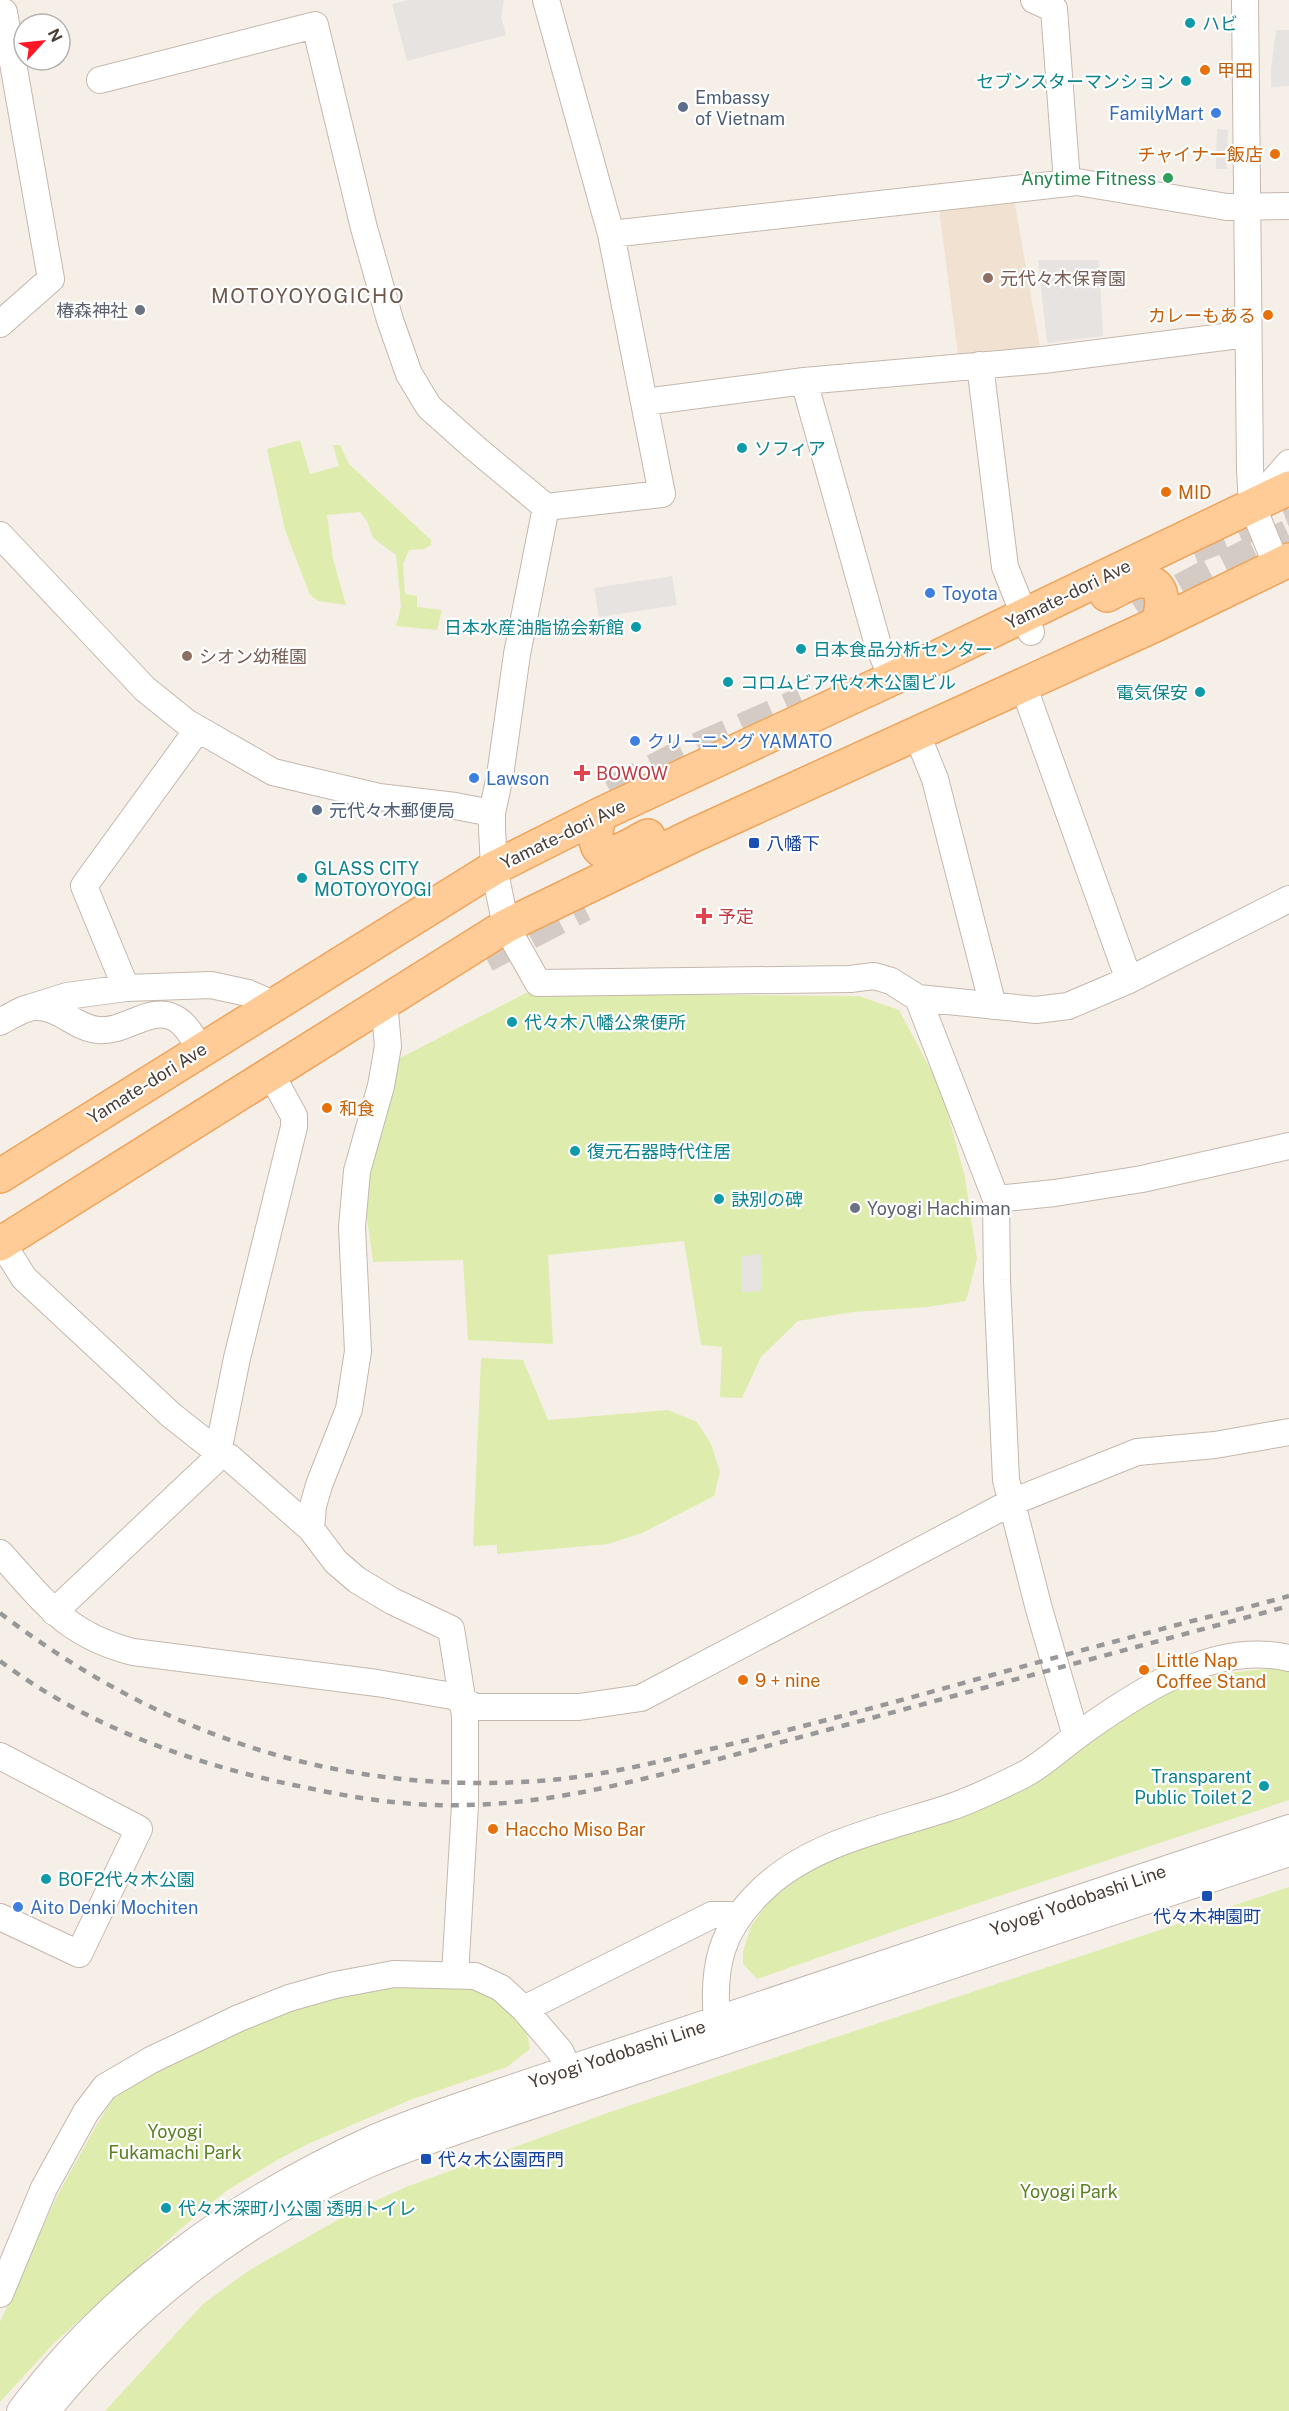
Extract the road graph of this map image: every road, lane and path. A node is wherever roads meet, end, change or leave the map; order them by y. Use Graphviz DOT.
graph roads {
  1 [pos="546,0"];
  2 [pos="1034,0"];
  3 [pos="1245,0"];
  4 [pos="0,12"];
  5 [pos="100,80"];
  6 [pos="1067,182"];
  7 [pos="1289,206"];
  8 [pos="1246,207"];
  9 [pos="611,234"];
  10 [pos="0,324"];
  11 [pos="1247,334"];
  12 [pos="980,365"];
  13 [pos="804,381"];
  14 [pos="645,402"];
  15 [pos="1289,463"];
  16 [pos="1289,488"];
  17 [pos="1252,505"];
  18 [pos="546,507"];
  19 [pos="0,535"];
  20 [pos="1283,563"];
  21 [pos="1027,624"];
  22 [pos="1157,624"];
  23 [pos="893,679"];
  24 [pos="1023,685"];
  25 [pos="198,729"];
  26 [pos="916,732"];
  27 [pos="790,793"];
  28 [pos="492,813"];
  29 [pos="601,814"];
  30 [pos="494,868"];
  31 [pos="1289,899"];
  32 [pos="507,926"];
  33 [pos="1129,980"];
  34 [pos="126,988"];
  35 [pos="918,998"];
  36 [pos="384,1001"];
  37 [pos="273,1004"];
  38 [pos="993,1006"];
  39 [pos="32,1007"];
  40 [pos="0,1022"];
  41 [pos="200,1049"];
  42 [pos="271,1074"];
  43 [pos="1289,1146"];
  44 [pos="0,1176"];
  45 [pos="996,1199"];
  46 [pos="1,1243"];
  47 [pos="1289,1432"];
  48 [pos="218,1452"];
  49 [pos="1010,1503"];
  50 [pos="311,1529"];
  51 [pos="0,1553"];
  52 [pos="54,1612"];
  53 [pos="1289,1658"];
  54 [pos="462,1702"];
  55 [pos="1076,1736"];
  56 [pos="0,1756"];
  57 [pos="1289,1828"];
  58 [pos="1289,1853"];
  59 [pos="740,1915"];
  60 [pos="0,1917"];
  61 [pos="456,1975"];
  62 [pos="524,2009"];
  63 [pos="717,2021"];
  64 [pos="570,2070"];
  65 [pos="0,2294"];
  66 [pos="20,2411"];
  67 [pos="47,2411"];
  1 -- 9 [label="street"];
  2 -- 6 [label="street"];
  3 -- 8 [label="street"];
  4 -- 10 [label="street"];
  5 -- 18 [label="street"];
  6 -- 8 [label="street"];
  6 -- 9 [label="street"];
  7 -- 8 [label="street"];
  8 -- 11 [label="street"];
  9 -- 14 [label="street"];
  11 -- 12 [label="street"];
  11 -- 17 [label="street"];
  12 -- 13 [label="street"];
  12 -- 21 [label="street"];
  13 -- 14 [label="street"];
  13 -- 23 [label="street"];
  14 -- 18 [label="street"];
  15 -- 17 [label="street"];
  16 -- 17 [label="main road, Yamate-dori Ave"];
  17 -- 20 [label="street"];
  17 -- 21 [label="main road, Yamate-dori Ave"];
  18 -- 28 [label="street"];
  19 -- 25 [label="street"];
  20 -- 22 [label="main road"];
  21 -- 22 [label="main road"];
  21 -- 23 [label="main road, Yamate-dori Ave"];
  22 -- 24 [label="main road"];
  23 -- 29 [label="main road, Yamate-dori Ave"];
  24 -- 26 [label="main road"];
  24 -- 33 [label="street"];
  25 -- 28 [label="street"];
  25 -- 34 [label="street"];
  26 -- 27 [label="main road"];
  26 -- 38 [label="street"];
  27 -- 29 [label="main road"];
  27 -- 32 [label="main road"];
  28 -- 30 [label="street"];
  29 -- 30 [label="main road, Yamate-dori Ave"];
  30 -- 32 [label="street"];
  30 -- 37 [label="main road, Yamate-dori Ave"];
  31 -- 33 [label="street"];
  32 -- 35 [label="street"];
  32 -- 36 [label="main road"];
  33 -- 38 [label="street"];
  34 -- 37 [label="street"];
  34 -- 39 [label="street"];
  35 -- 38 [label="street"];
  35 -- 45 [label="street"];
  36 -- 42 [label="main road"];
  36 -- 50 [label="street"];
  37 -- 41 [label="main road, Yamate-dori Ave"];
  39 -- 40 [label="street"];
  39 -- 41 [label="street"];
  41 -- 44 [label="main road, Yamate-dori Ave"];
  42 -- 46 [label="main road"];
  42 -- 48 [label="street"];
  43 -- 45 [label="street"];
  45 -- 49 [label="street"];
  46 -- 48 [label="street"];
  47 -- 49 [label="street"];
  48 -- 50 [label="street"];
  48 -- 52 [label="street"];
  49 -- 54 [label="street"];
  49 -- 55 [label="street"];
  50 -- 54 [label="street"];
  51 -- 52 [label="street"];
  52 -- 54 [label="street"];
  53 -- 55 [label="street"];
  54 -- 61 [label="street"];
  55 -- 59 [label="street"];
  56 -- 60 [label="street"];
  57 -- 63 [label="street, Yoyogi Yodobashi Line"];
  58 -- 67 [label="street, Yoyogi Yodobashi Line"];
  59 -- 62 [label="street"];
  59 -- 63 [label="street"];
  61 -- 62 [label="street"];
  61 -- 65 [label="street"];
  62 -- 64 [label="street"];
  63 -- 64 [label="street, Yoyogi Yodobashi Line"];
  64 -- 66 [label="street, Yoyogi Yodobashi Line"];
}
